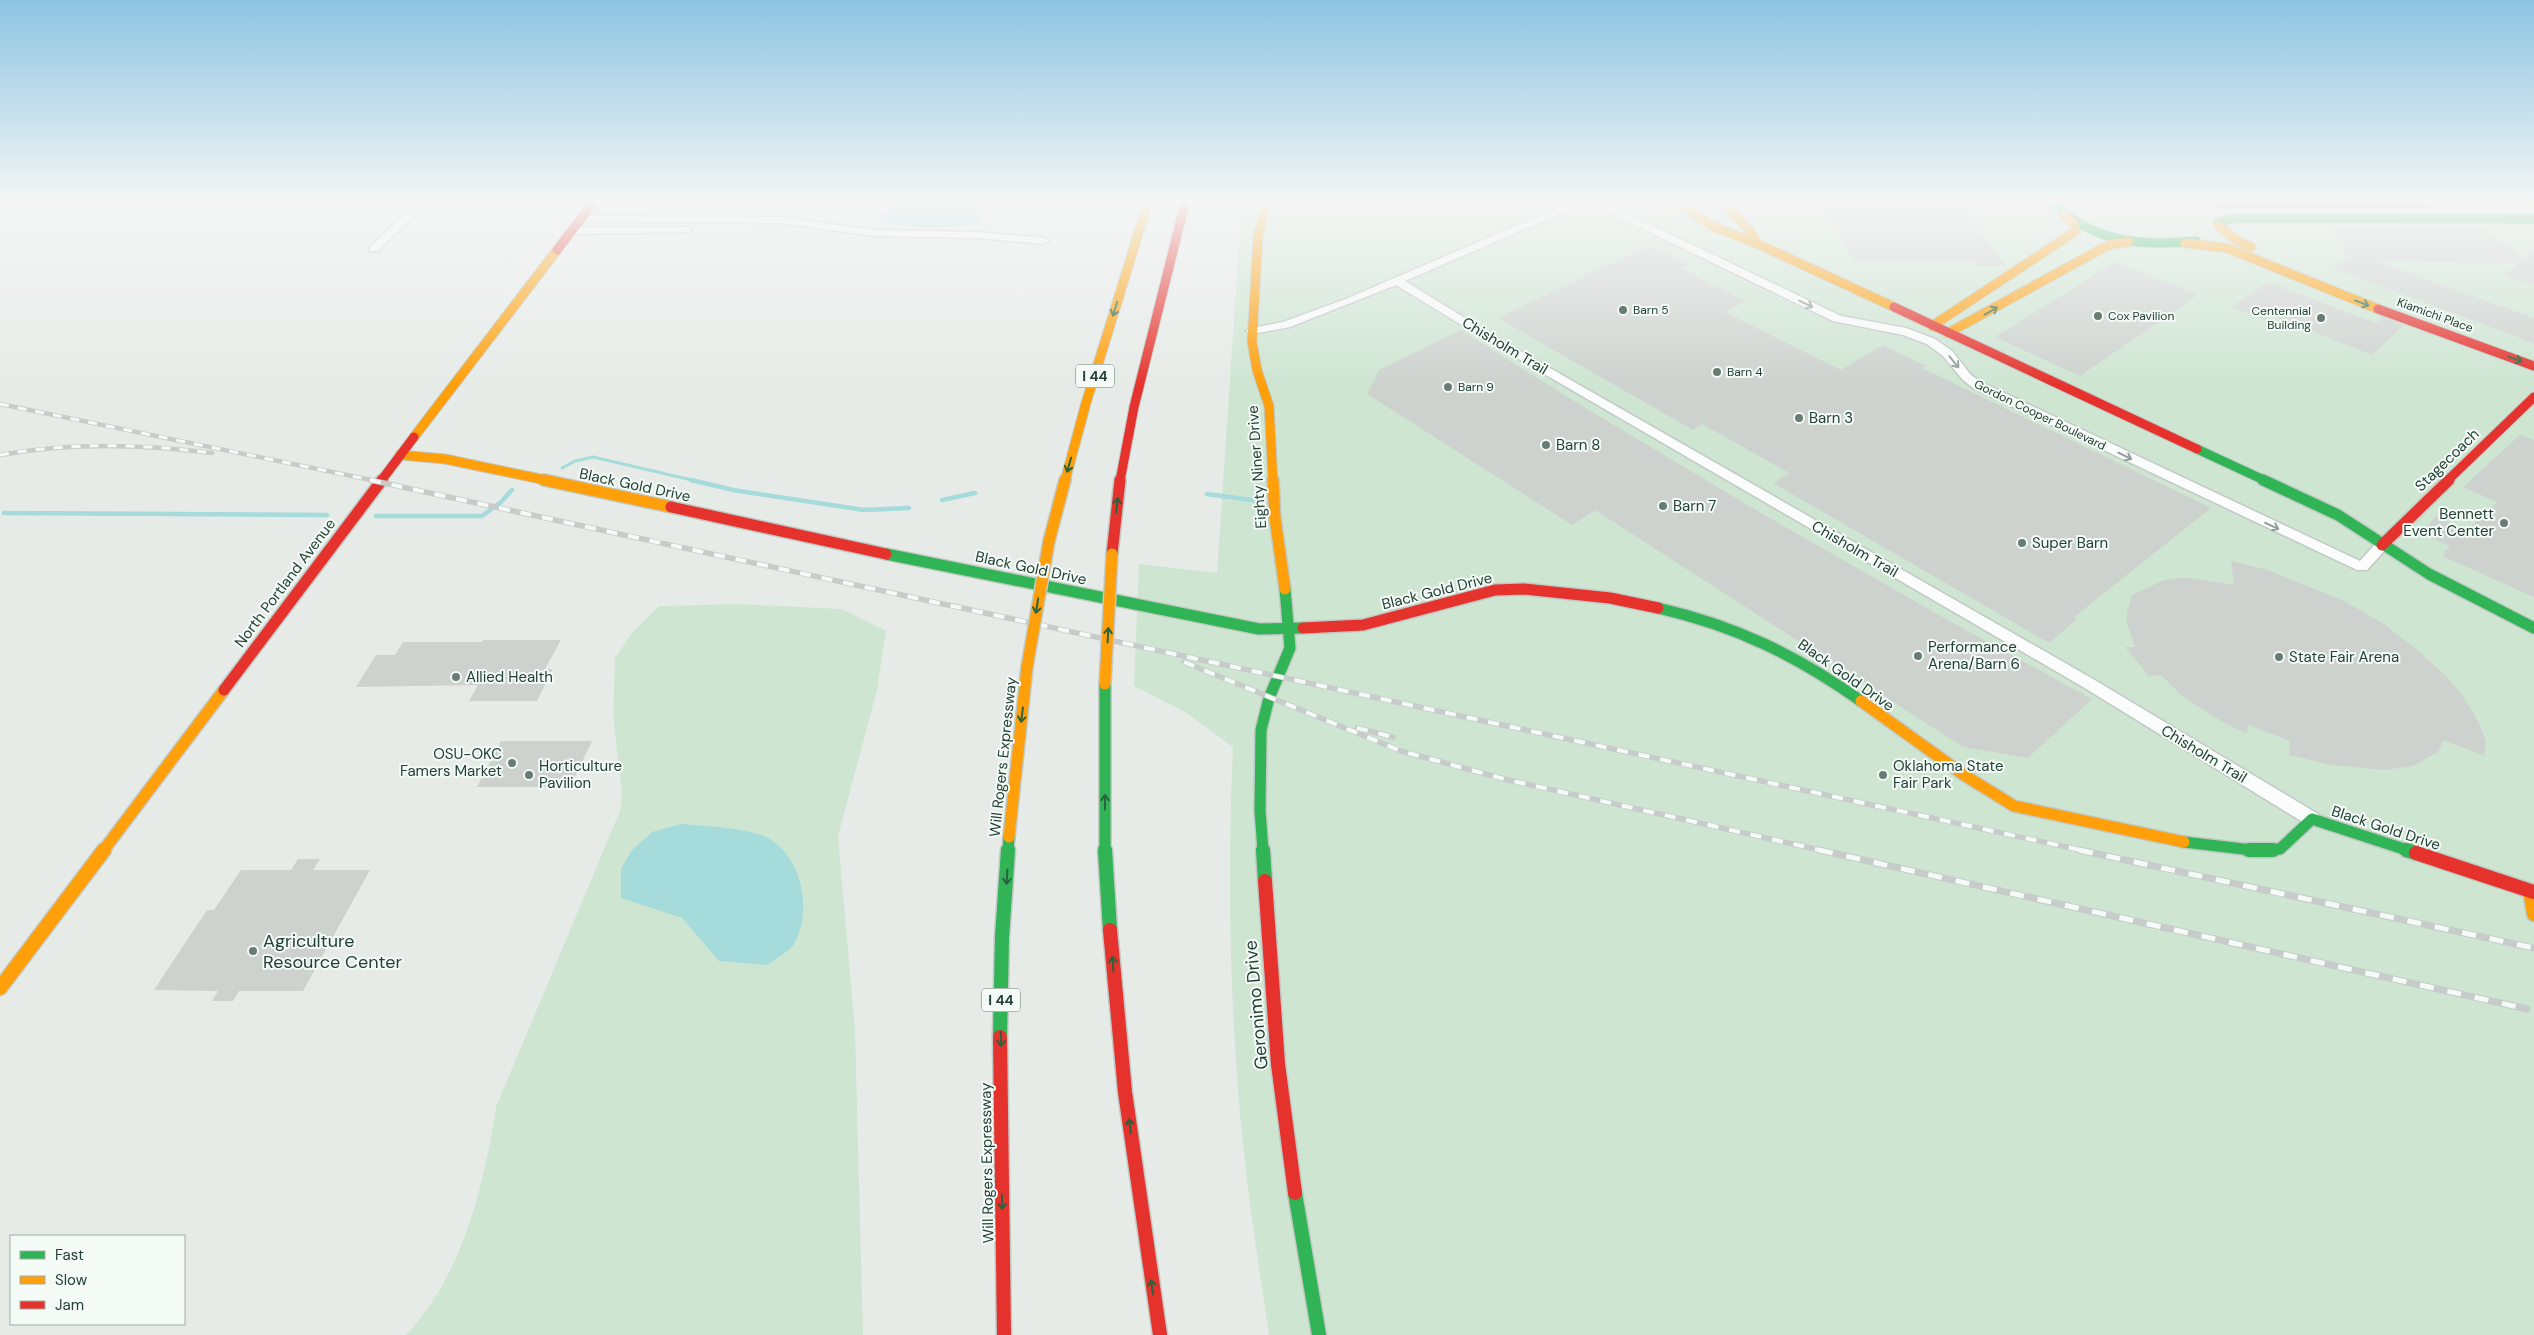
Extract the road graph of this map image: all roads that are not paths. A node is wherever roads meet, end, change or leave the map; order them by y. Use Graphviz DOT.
graph roads {
  1 [pos="548,261"];
  2 [pos="1130,261"];
  3 [pos="1171,261"];
  4 [pos="1256,261"];
  5 [pos="1443,261"];
  6 [pos="1717,261"];
  7 [pos="1795,261"];
  8 [pos="2030,261"];
  9 [pos="2080,261"];
  10 [pos="2259,261"];
  11 [pos="2289,261"];
  12 [pos="1397,281"];
  13 [pos="2343,282"];
  14 [pos="1932,326"];
  15 [pos="1252,332"];
  16 [pos="1948,333"];
  17 [pos="2534,366"];
  18 [pos="2534,397"];
  19 [pos="400,455"];
  20 [pos="2382,545"];
  21 [pos="2534,628"];
  22 [pos="1289,630"];
  23 [pos="1278,673"];
  24 [pos="2312,819"];
  25 [pos="2532,892"];
  26 [pos="2533,909"];
  27 [pos="0,988"];
  28 [pos="1004,1335"];
  29 [pos="1160,1335"];
  30 [pos="1319,1335"];
  1 -- 19 [label="main road, North Portland Avenue"];
  2 -- 28 [label="main road, Will Rogers Expressway / I 44, one-way, bridge"];
  29 -- 3 [label="main road, one-way, bridge"];
  4 -- 15 [label="main road, Eighty Niner Drive"];
  5 -- 12 [label="street"];
  6 -- 20 [label="street, Gordon Cooper Boulevard, one-way"];
  7 -- 14 [label="main road"];
  8 -- 14 [label="main road"];
  16 -- 9 [label="main road, one-way"];
  10 -- 17 [label="main road, Kiamichi Place, one-way"];
  11 -- 13 [label="main road"];
  12 -- 15 [label="street"];
  12 -- 24 [label="street, Chisholm Trail"];
  14 -- 16 [label="main road"];
  15 -- 22 [label="main road, Eighty Niner Drive"];
  16 -- 20 [label="main road"];
  18 -- 20 [label="main road, Stagecoach"];
  19 -- 22 [label="main road, Black Gold Drive"];
  19 -- 27 [label="main road, North Portland Avenue"];
  20 -- 21 [label="main road"];
  22 -- 23 [label="main road, Eighty Niner Drive"];
  22 -- 24 [label="main road, Black Gold Drive"];
  23 -- 30 [label="main road, Geronimo Drive"];
  24 -- 25 [label="main road, Black Gold Drive"];
  25 -- 26 [label="main road"];
}
